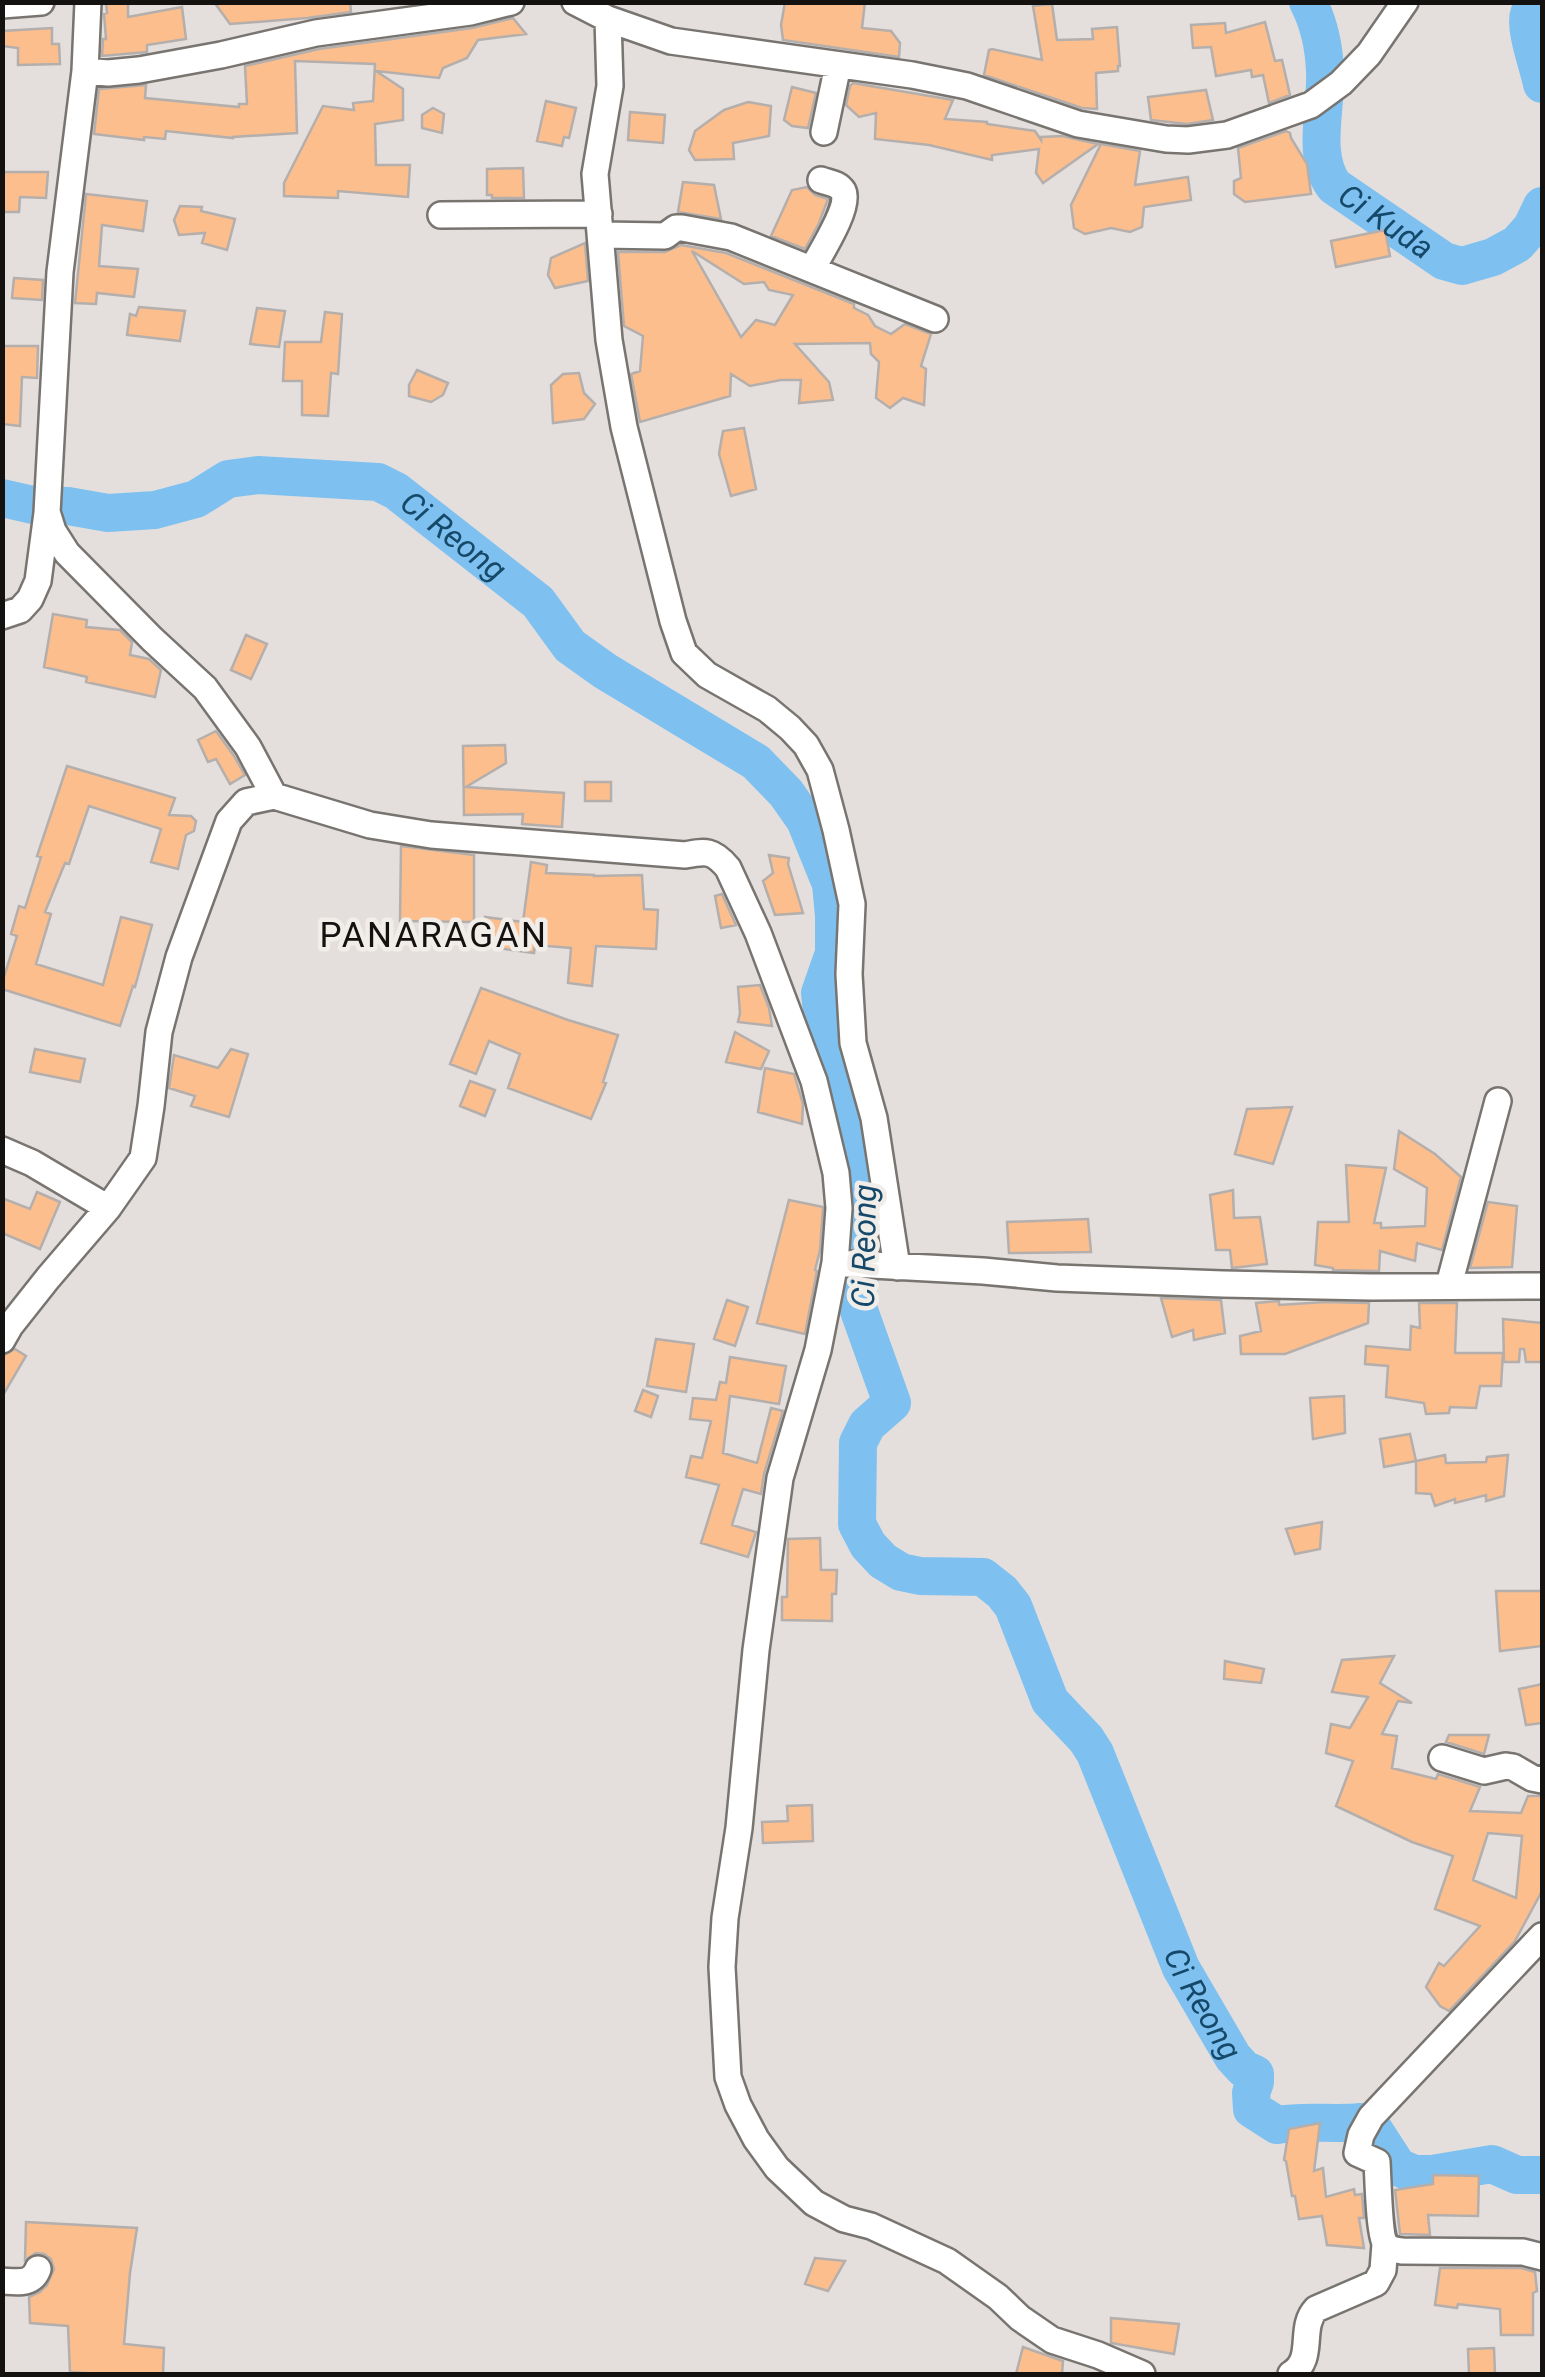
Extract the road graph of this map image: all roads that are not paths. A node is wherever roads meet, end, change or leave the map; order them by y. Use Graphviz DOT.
graph roads {
  1 [pos="41,2"];
  2 [pos="88,2"];
  3 [pos="511,2"];
  4 [pos="575,2"];
  5 [pos="1404,2"];
  6 [pos="2,5"];
  7 [pos="608,19"];
  8 [pos="838,65"];
  9 [pos="86,71"];
  10 [pos="824,132"];
  11 [pos="820,180"];
  12 [pos="441,215"];
  13 [pos="600,224"];
  14 [pos="812,269"];
  15 [pos="935,320"];
  16 [pos="47,513"];
  17 [pos="2,616"];
  18 [pos="274,796"];
  19 [pos="1498,1102"];
  20 [pos="2,1150"];
  21 [pos="108,1208"];
  22 [pos="844,1264"];
  23 [pos="892,1267"];
  24 [pos="1449,1285"];
  25 [pos="1542,1286"];
  26 [pos="2,1340"];
  27 [pos="1442,1758"];
  28 [pos="1542,1780"];
  29 [pos="1542,1936"];
  30 [pos="1385,2244"];
  31 [pos="1542,2257"];
  32 [pos="38,2269"];
  33 [pos="2,2281"];
  34 [pos="1142,2374"];
  35 [pos="1292,2374"];
  1 -- 6 [label="street"];
  2 -- 9 [label="street"];
  3 -- 9 [label="street"];
  4 -- 7 [label="street"];
  5 -- 8 [label="street"];
  7 -- 8 [label="street"];
  7 -- 13 [label="street"];
  8 -- 10 [label="street"];
  9 -- 16 [label="street"];
  11 -- 14 [label="street"];
  12 -- 13 [label="street"];
  13 -- 14 [label="street"];
  13 -- 23 [label="street"];
  14 -- 15 [label="street"];
  16 -- 17 [label="street"];
  16 -- 18 [label="street"];
  18 -- 21 [label="street"];
  18 -- 22 [label="street"];
  19 -- 24 [label="street"];
  20 -- 21 [label="street"];
  21 -- 26 [label="street"];
  22 -- 23 [label="street"];
  22 -- 34 [label="street"];
  23 -- 24 [label="street"];
  24 -- 25 [label="street"];
  27 -- 28 [label="street"];
  29 -- 30 [label="street"];
  30 -- 31 [label="street"];
  30 -- 35 [label="street"];
  32 -- 33 [label="street"];
}
